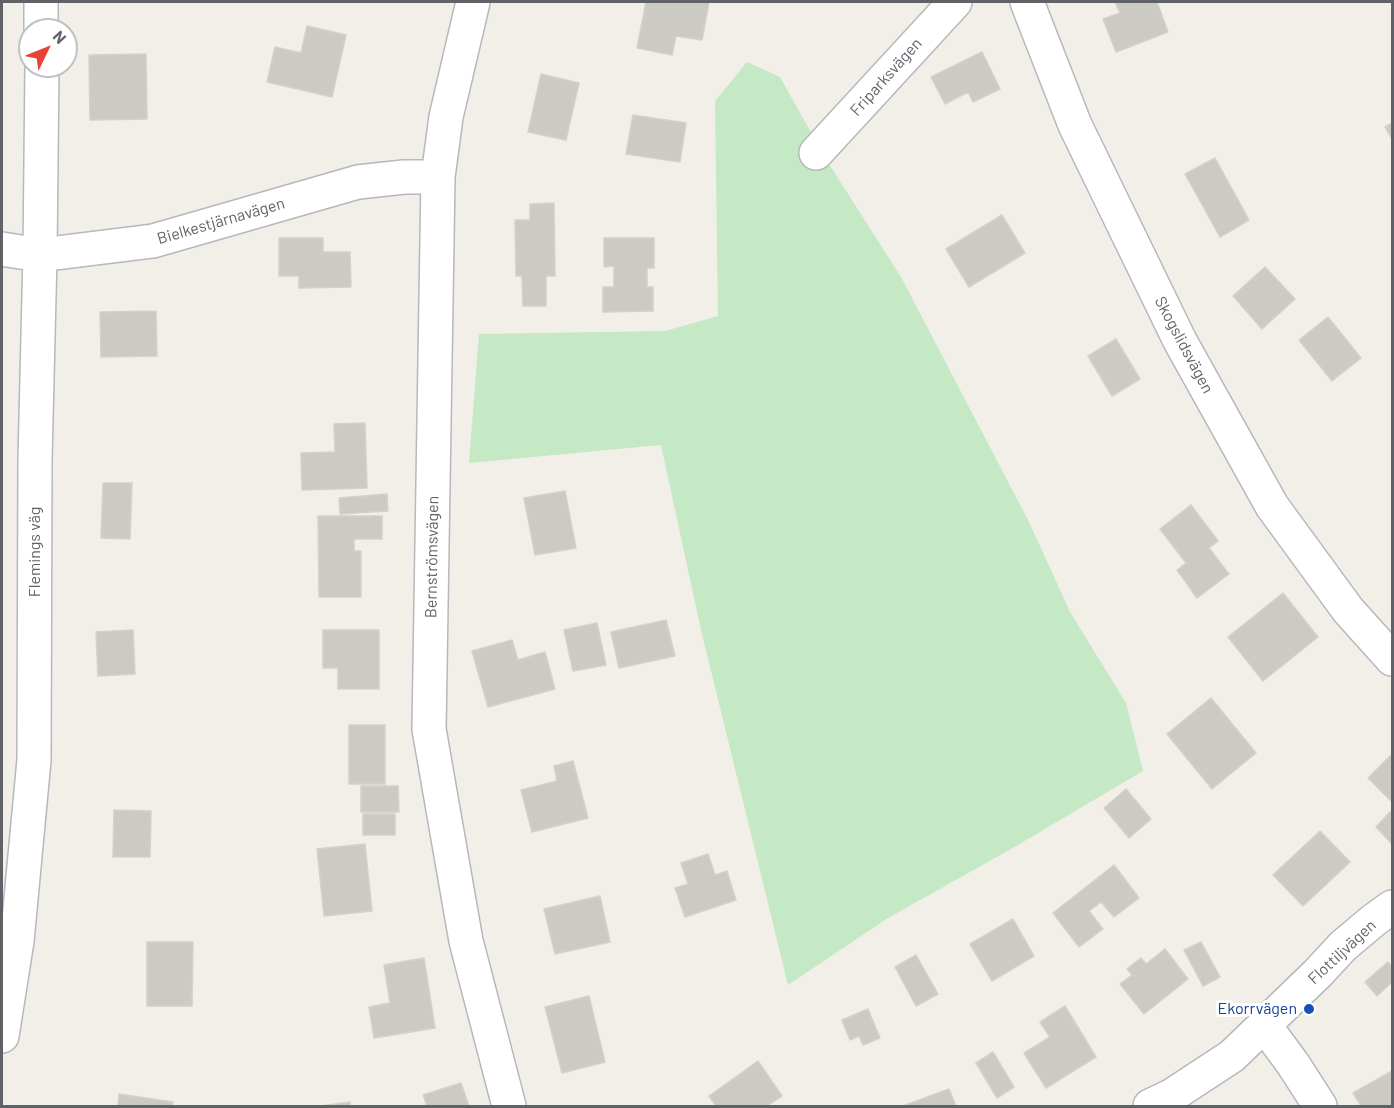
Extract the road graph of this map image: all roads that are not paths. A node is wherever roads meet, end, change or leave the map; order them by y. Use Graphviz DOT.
graph roads {
  1 [pos="41,2"];
  2 [pos="473,2"];
  3 [pos="955,2"];
  4 [pos="1027,2"];
  5 [pos="41,18"];
  6 [pos="42,78"];
  7 [pos="816,153"];
  8 [pos="438,177"];
  9 [pos="2,249"];
  10 [pos="40,255"];
  11 [pos="1392,659"];
  12 [pos="1392,907"];
  13 [pos="9,940"];
  14 [pos="1264,1026"];
  15 [pos="2,1036"];
  16 [pos="509,1107"];
  17 [pos="1150,1107"];
  18 [pos="1320,1107"];
  1 -- 5 [label="street"];
  2 -- 8 [label="street, Bernströmsvägen"];
  3 -- 7 [label="street, Friparksvägen"];
  4 -- 11 [label="street, Skogslidsvägen"];
  6 -- 10 [label="street, Flemings väg"];
  8 -- 10 [label="street, Bielkestjärnavägen"];
  8 -- 16 [label="street, Bernströmsvägen"];
  9 -- 10 [label="street, Bielkestjärnavägen"];
  10 -- 13 [label="street, Flemings väg"];
  12 -- 14 [label="street, Flottiljvägen"];
  13 -- 15 [label="street, Flemings väg"];
  14 -- 17 [label="street, Flottiljvägen"];
  14 -- 18 [label="street"];
}
